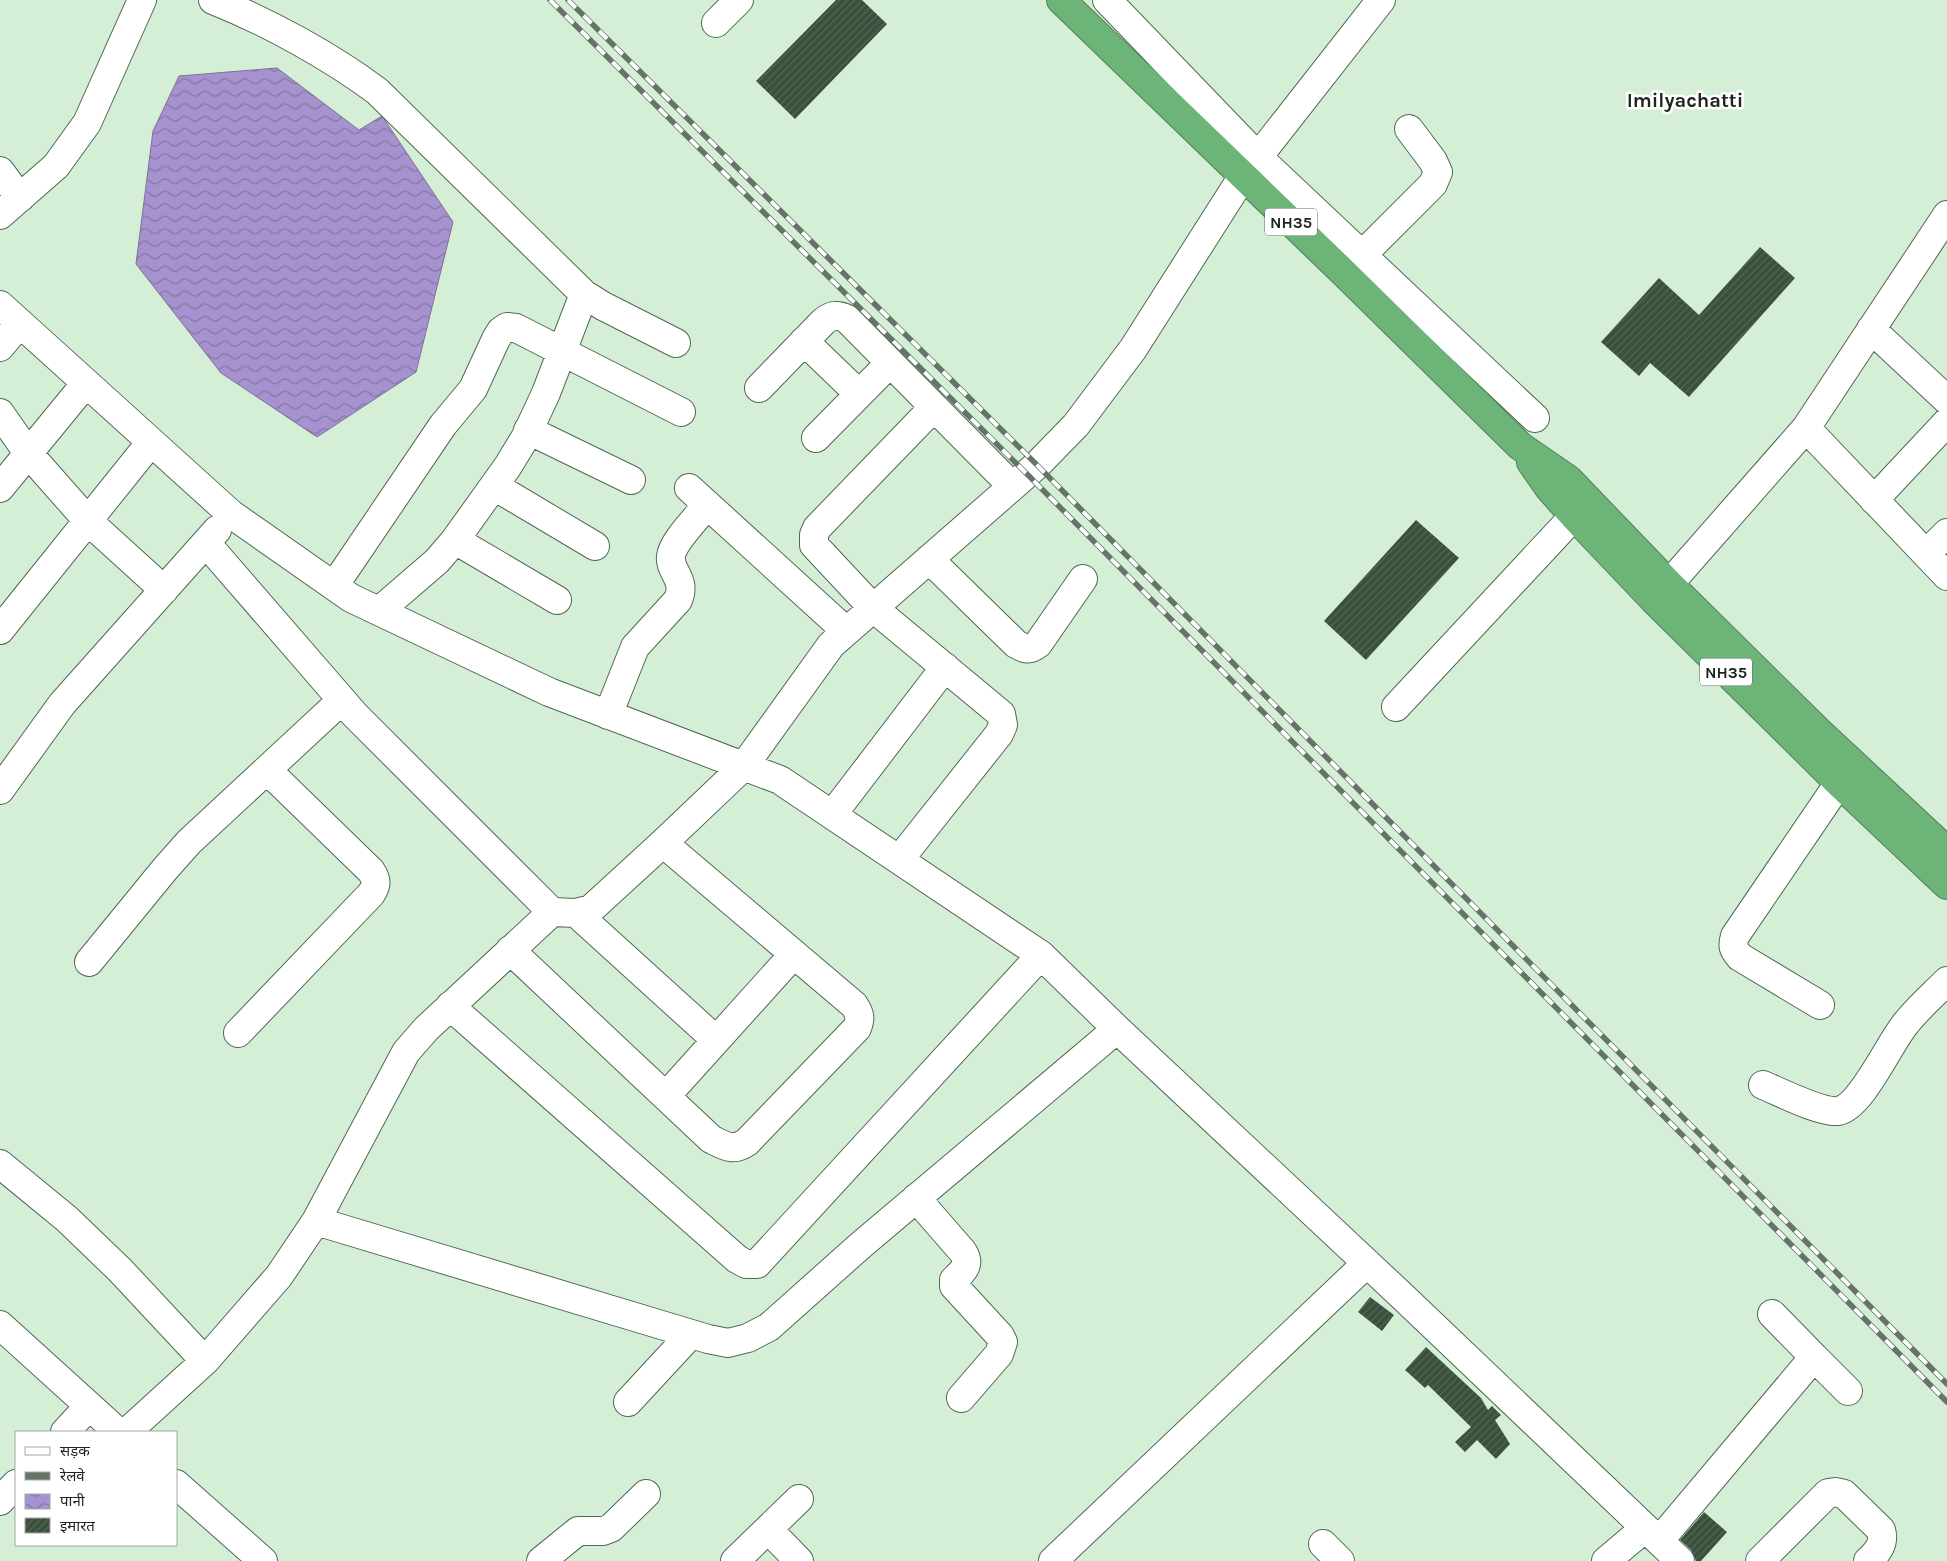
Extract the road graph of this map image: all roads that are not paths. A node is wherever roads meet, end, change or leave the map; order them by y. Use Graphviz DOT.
graph roads {
  1 [pos="142,0"];
  2 [pos="213,0"];
  3 [pos="740,0"];
  4 [pos="1061,0"];
  5 [pos="1107,0"];
  6 [pos="1381,0"];
  7 [pos="716,23"];
  8 [pos="1409,129"];
  9 [pos="1250,167"];
  10 [pos="0,171"];
  11 [pos="20,198"];
  12 [pos="0,215"];
  13 [pos="1947,215"];
  14 [pos="1354,264"];
  15 [pos="584,294"];
  16 [pos="0,305"];
  17 [pos="20,323"];
  18 [pos="1871,329"];
  19 [pos="804,341"];
  20 [pos="676,342"];
  21 [pos="0,347"];
  22 [pos="562,352"];
  23 [pos="890,363"];
  24 [pos="86,383"];
  25 [pos="760,388"];
  26 [pos="859,394"];
  27 [pos="1947,400"];
  28 [pos="934,407"];
  29 [pos="681,412"];
  30 [pos="0,413"];
  31 [pos="1535,418"];
  32 [pos="1947,422"];
  33 [pos="1806,428"];
  34 [pos="528,430"];
  35 [pos="816,438"];
  36 [pos="151,442"];
  37 [pos="1520,446"];
  38 [pos="28,453"];
  39 [pos="630,480"];
  40 [pos="494,486"];
  41 [pos="1012,486"];
  42 [pos="0,488"];
  43 [pos="1874,500"];
  44 [pos="231,514"];
  45 [pos="1574,516"];
  46 [pos="88,521"];
  47 [pos="1947,534"];
  48 [pos="455,540"];
  49 [pos="206,543"];
  50 [pos="595,546"];
  51 [pos="1926,554"];
  52 [pos="929,559"];
  53 [pos="1947,576"];
  54 [pos="1083,579"];
  55 [pos="1669,584"];
  56 [pos="334,586"];
  57 [pos="164,590"];
  58 [pos="558,600"];
  59 [pos="872,607"];
  60 [pos="378,611"];
  61 [pos="0,630"];
  62 [pos="846,631"];
  63 [pos="945,667"];
  64 [pos="342,700"];
  65 [pos="1396,707"];
  66 [pos="608,715"];
  67 [pos="744,766"];
  68 [pos="266,770"];
  69 [pos="1839,783"];
  70 [pos="0,790"];
  71 [pos="832,816"];
  72 [pos="663,843"];
  73 [pos="1947,851"];
  74 [pos="899,860"];
  75 [pos="1947,885"];
  76 [pos="564,913"];
  77 [pos="510,950"];
  78 [pos="794,954"];
  79 [pos="1041,955"];
  80 [pos="89,962"];
  81 [pos="1947,982"];
  82 [pos="1820,1005"];
  83 [pos="450,1006"];
  84 [pos="1117,1029"];
  85 [pos="238,1033"];
  86 [pos="716,1040"];
  87 [pos="1763,1085"];
  88 [pos="666,1096"];
  89 [pos="0,1164"];
  90 [pos="916,1198"];
  91 [pos="316,1222"];
  92 [pos="1367,1263"];
  93 [pos="1772,1314"];
  94 [pos="0,1324"];
  95 [pos="691,1334"];
  96 [pos="1814,1357"];
  97 [pos="205,1361"];
  98 [pos="1848,1391"];
  99 [pos="961,1398"];
  100 [pos="628,1402"];
  101 [pos="89,1406"];
  102 [pos="66,1431"];
  103 [pos="117,1431"];
  104 [pos="128,1431"];
  105 [pos="178,1486"];
  106 [pos="646,1494"];
  107 [pos="799,1499"];
  108 [pos="768,1529"];
  109 [pos="1652,1534"];
  110 [pos="263,1561"];
  111 [pos="541,1561"];
  112 [pos="734,1561"];
  113 [pos="799,1561"];
  114 [pos="1053,1561"];
  115 [pos="1606,1561"];
  116 [pos="1680,1561"];
  117 [pos="1760,1561"];
  118 [pos="1868,1561"];
  1 -- 11 [label="street"];
  2 -- 15 [label="street"];
  3 -- 7 [label="street"];
  4 -- 9 [label="highway, NH35"];
  5 -- 9 [label="street"];
  6 -- 9 [label="street"];
  8 -- 14 [label="street"];
  9 -- 14 [label="highway, NH35"];
  9 -- 41 [label="street"];
  10 -- 11 [label="street"];
  11 -- 12 [label="street"];
  13 -- 18 [label="street"];
  14 -- 31 [label="street"];
  14 -- 37 [label="highway, NH35"];
  15 -- 20 [label="street"];
  15 -- 22 [label="street"];
  16 -- 17 [label="street"];
  17 -- 21 [label="street"];
  17 -- 24 [label="street"];
  18 -- 27 [label="street"];
  18 -- 33 [label="street"];
  19 -- 23 [label="street"];
  19 -- 25 [label="street"];
  19 -- 26 [label="street"];
  22 -- 29 [label="street"];
  22 -- 34 [label="street"];
  22 -- 56 [label="street"];
  23 -- 26 [label="street"];
  23 -- 28 [label="street"];
  24 -- 36 [label="street"];
  24 -- 38 [label="street"];
  26 -- 35 [label="street"];
  28 -- 41 [label="street"];
  28 -- 59 [label="street"];
  30 -- 38 [label="street"];
  32 -- 43 [label="street"];
  33 -- 43 [label="street"];
  33 -- 55 [label="street"];
  34 -- 39 [label="street"];
  34 -- 40 [label="street"];
  36 -- 44 [label="street"];
  36 -- 46 [label="street"];
  37 -- 45 [label="highway, NH35"];
  37 -- 55 [label="highway, NH35"];
  38 -- 42 [label="street"];
  38 -- 46 [label="street"];
  40 -- 48 [label="street"];
  40 -- 50 [label="street"];
  41 -- 52 [label="street"];
  43 -- 51 [label="street"];
  44 -- 49 [label="street"];
  44 -- 56 [label="street"];
  45 -- 65 [label="street"];
  45 -- 69 [label="highway, NH35"];
  46 -- 57 [label="street"];
  46 -- 61 [label="street"];
  47 -- 51 [label="street"];
  48 -- 58 [label="street"];
  48 -- 60 [label="street"];
  49 -- 57 [label="street"];
  49 -- 64 [label="street"];
  51 -- 53 [label="street"];
  52 -- 54 [label="street"];
  52 -- 59 [label="street"];
  55 -- 73 [label="highway, NH35"];
  56 -- 60 [label="street"];
  57 -- 70 [label="street"];
  59 -- 62 [label="street"];
  59 -- 63 [label="street"];
  60 -- 66 [label="street"];
  62 -- 66 [label="street"];
  62 -- 67 [label="street"];
  63 -- 71 [label="street"];
  63 -- 74 [label="street"];
  64 -- 68 [label="street"];
  64 -- 76 [label="street"];
  66 -- 67 [label="street"];
  67 -- 71 [label="street"];
  67 -- 72 [label="street"];
  68 -- 80 [label="street"];
  68 -- 85 [label="street"];
  69 -- 75 [label="highway, NH35"];
  69 -- 82 [label="street"];
  71 -- 74 [label="street"];
  72 -- 76 [label="street"];
  72 -- 78 [label="street"];
  74 -- 79 [label="street"];
  76 -- 77 [label="street"];
  76 -- 86 [label="street"];
  77 -- 83 [label="street"];
  77 -- 88 [label="street"];
  78 -- 86 [label="street"];
  78 -- 88 [label="street"];
  79 -- 83 [label="street"];
  79 -- 84 [label="street"];
  81 -- 87 [label="street"];
  83 -- 91 [label="street"];
  84 -- 90 [label="street"];
  84 -- 92 [label="street"];
  86 -- 88 [label="street"];
  89 -- 97 [label="street"];
  90 -- 95 [label="street"];
  90 -- 99 [label="street"];
  91 -- 95 [label="street"];
  91 -- 97 [label="street"];
  92 -- 109 [label="street"];
  92 -- 114 [label="street"];
  93 -- 96 [label="street"];
  94 -- 101 [label="street"];
  95 -- 100 [label="street"];
  96 -- 98 [label="street"];
  96 -- 109 [label="street"];
  97 -- 104 [label="street"];
  101 -- 102 [label="street"];
  101 -- 103 [label="street"];
  105 -- 110 [label="street"];
  106 -- 111 [label="street"];
  107 -- 108 [label="street"];
  108 -- 112 [label="street"];
  108 -- 113 [label="street"];
  109 -- 115 [label="street"];
  109 -- 116 [label="street"];
  117 -- 118 [label="street"];
}
